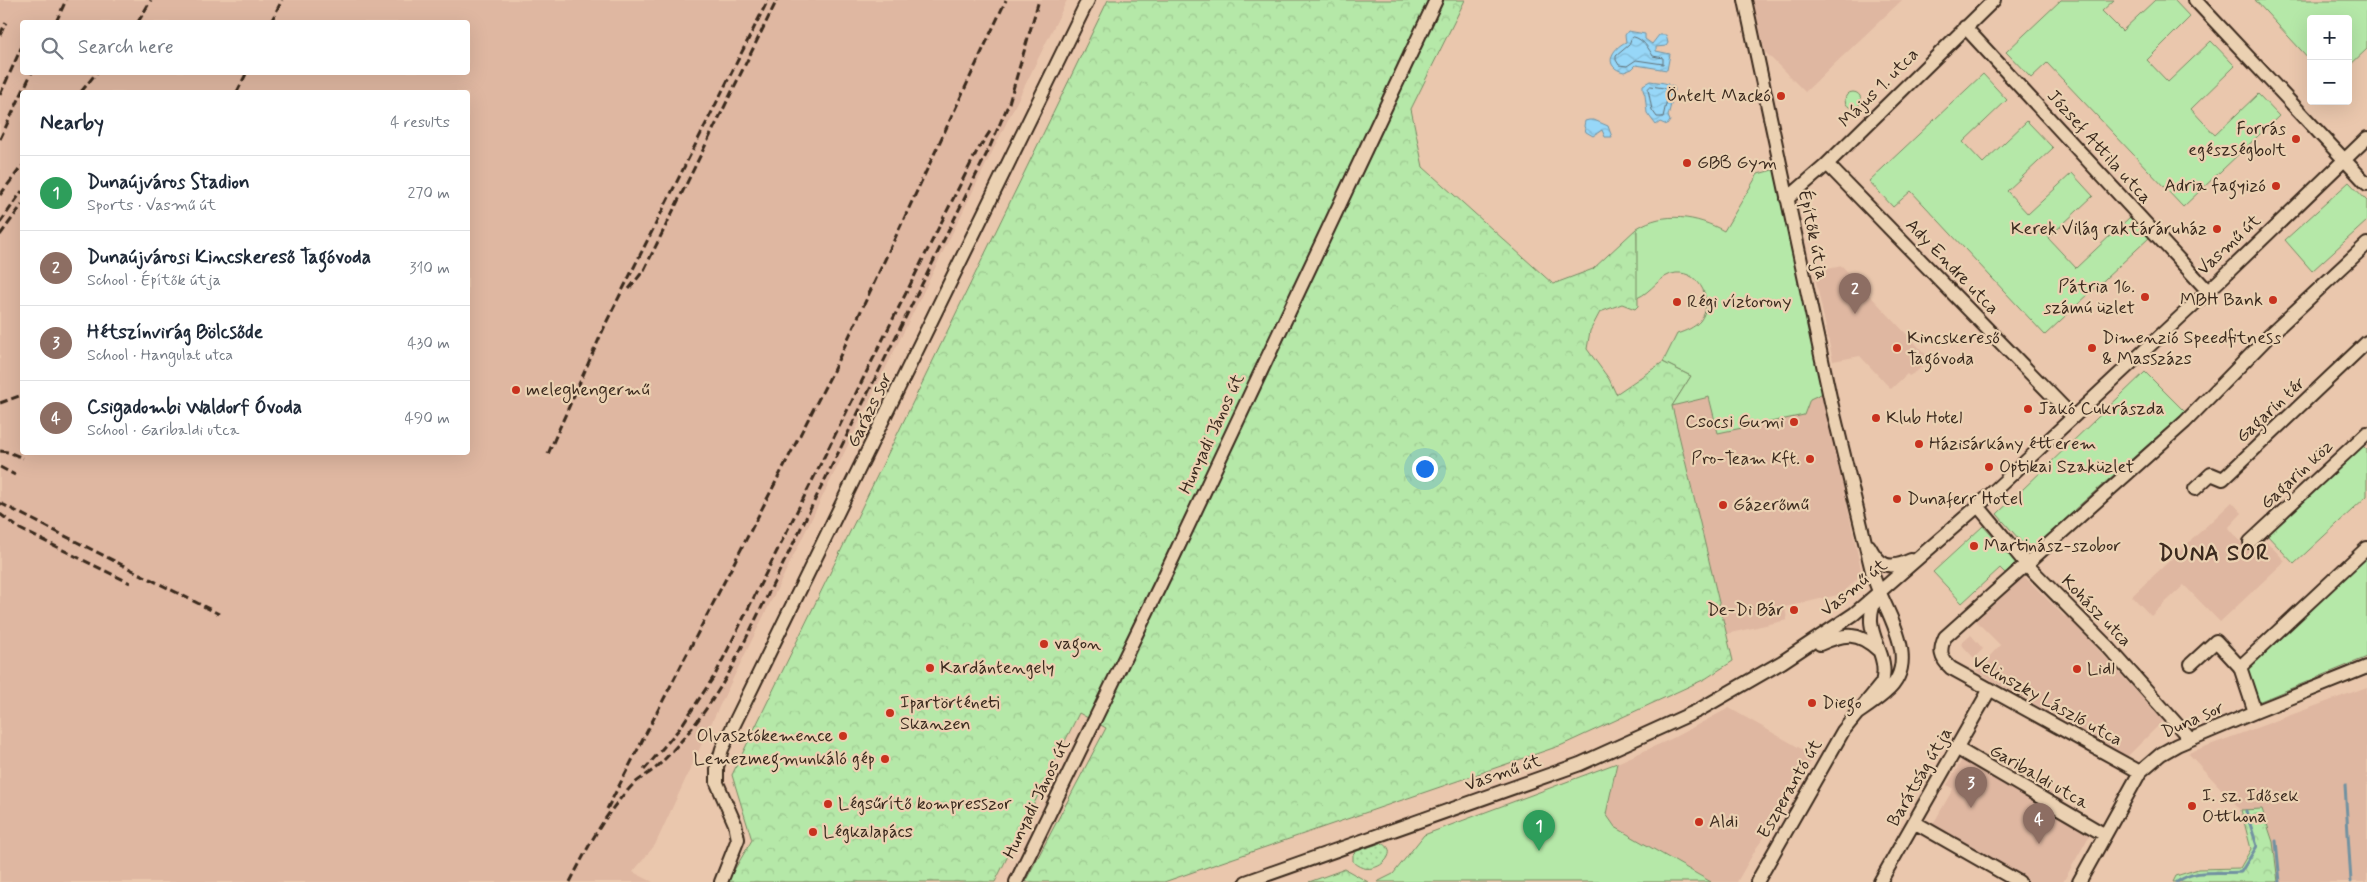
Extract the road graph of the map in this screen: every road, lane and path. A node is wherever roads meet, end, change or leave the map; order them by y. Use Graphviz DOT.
graph roads {
  1 [pos="1088,0"];
  2 [pos="1436,0"];
  3 [pos="1745,0"];
  4 [pos="1994,0"];
  5 [pos="2195,0"];
  6 [pos="1965,27"];
  7 [pos="2367,138"];
  8 [pos="2344,160"];
  9 [pos="1827,164"];
  10 [pos="2367,184"];
  11 [pos="1787,199"];
  12 [pos="2367,244"];
  13 [pos="2207,290"];
  14 [pos="2364,345"];
  15 [pos="2073,417"];
  16 [pos="2366,437"];
  17 [pos="2195,489"];
  18 [pos="1978,506"];
  19 [pos="1863,536"];
  20 [pos="2250,542"];
  21 [pos="2367,548"];
  22 [pos="1922,554"];
  23 [pos="2026,564"];
  24 [pos="1878,593"];
  25 [pos="1878,650"];
  26 [pos="1782,662"];
  27 [pos="2191,664"];
  28 [pos="2240,667"];
  29 [pos="2367,667"];
  30 [pos="1990,689"];
  31 [pos="2255,712"];
  32 [pos="1855,715"];
  33 [pos="2190,739"];
  34 [pos="1956,748"];
  35 [pos="2140,772"];
  36 [pos="1914,822"];
  37 [pos="2105,835"];
  38 [pos="721,882"];
  39 [pos="1016,882"];
  40 [pos="1246,882"];
  41 [pos="1757,882"];
  42 [pos="1880,882"];
  43 [pos="2020,882"];
  44 [pos="2079,882"];
  1 -- 38 [label="street, Garázs sor"];
  2 -- 39 [label="street, Hunyadi János út"];
  3 -- 11 [label="street, Építők útja"];
  4 -- 6 [label="street, Május 1. utca"];
  5 -- 8 [label="street"];
  6 -- 9 [label="street, Május 1. utca"];
  6 -- 13 [label="street, József Attila utca"];
  7 -- 8 [label="street, Vasmű út"];
  8 -- 10 [label="street"];
  8 -- 13 [label="street, Vasmű út"];
  9 -- 11 [label="street, Május 1. utca"];
  9 -- 15 [label="street, Ady Endre utca"];
  11 -- 19 [label="street, Építők útja"];
  12 -- 23 [label="street"];
  13 -- 15 [label="street, Vasmű út"];
  14 -- 17 [label="street, Gagarin tér"];
  15 -- 18 [label="street, Vasmű út"];
  16 -- 20 [label="street, Gagarin köz"];
  18 -- 22 [label="street, Vasmű út"];
  18 -- 23 [label="street, Kohász utca"];
  19 -- 22 [label="street"];
  19 -- 24 [label="street, Építők útja"];
  21 -- 28 [label="street"];
  22 -- 24 [label="street, Vasmű út"];
  23 -- 30 [label="street, Velinszky László utca"];
  23 -- 33 [label="street, Kohász utca"];
  24 -- 25 [label="street, Eszperantó út"];
  24 -- 26 [label="street, Vasmű út"];
  24 -- 32 [label="street, Eszperantó út"];
  25 -- 26 [label="street"];
  25 -- 32 [label="street, Eszperantó út"];
  26 -- 40 [label="street, Vasmű út"];
  27 -- 28 [label="street"];
  28 -- 31 [label="street"];
  29 -- 31 [label="street, Duna sor"];
  30 -- 34 [label="street, Barátság útja"];
  30 -- 35 [label="street, Velinszky László utca"];
  31 -- 33 [label="street, Duna sor"];
  32 -- 41 [label="street, Eszperantó út"];
  33 -- 35 [label="street, Duna sor"];
  34 -- 36 [label="street, Barátság útja"];
  34 -- 37 [label="street, Garibaldi utca"];
  35 -- 37 [label="street, Duna sor"];
  36 -- 42 [label="street, Barátság útja"];
  36 -- 43 [label="street"];
  37 -- 44 [label="street, Duna sor"];
}
